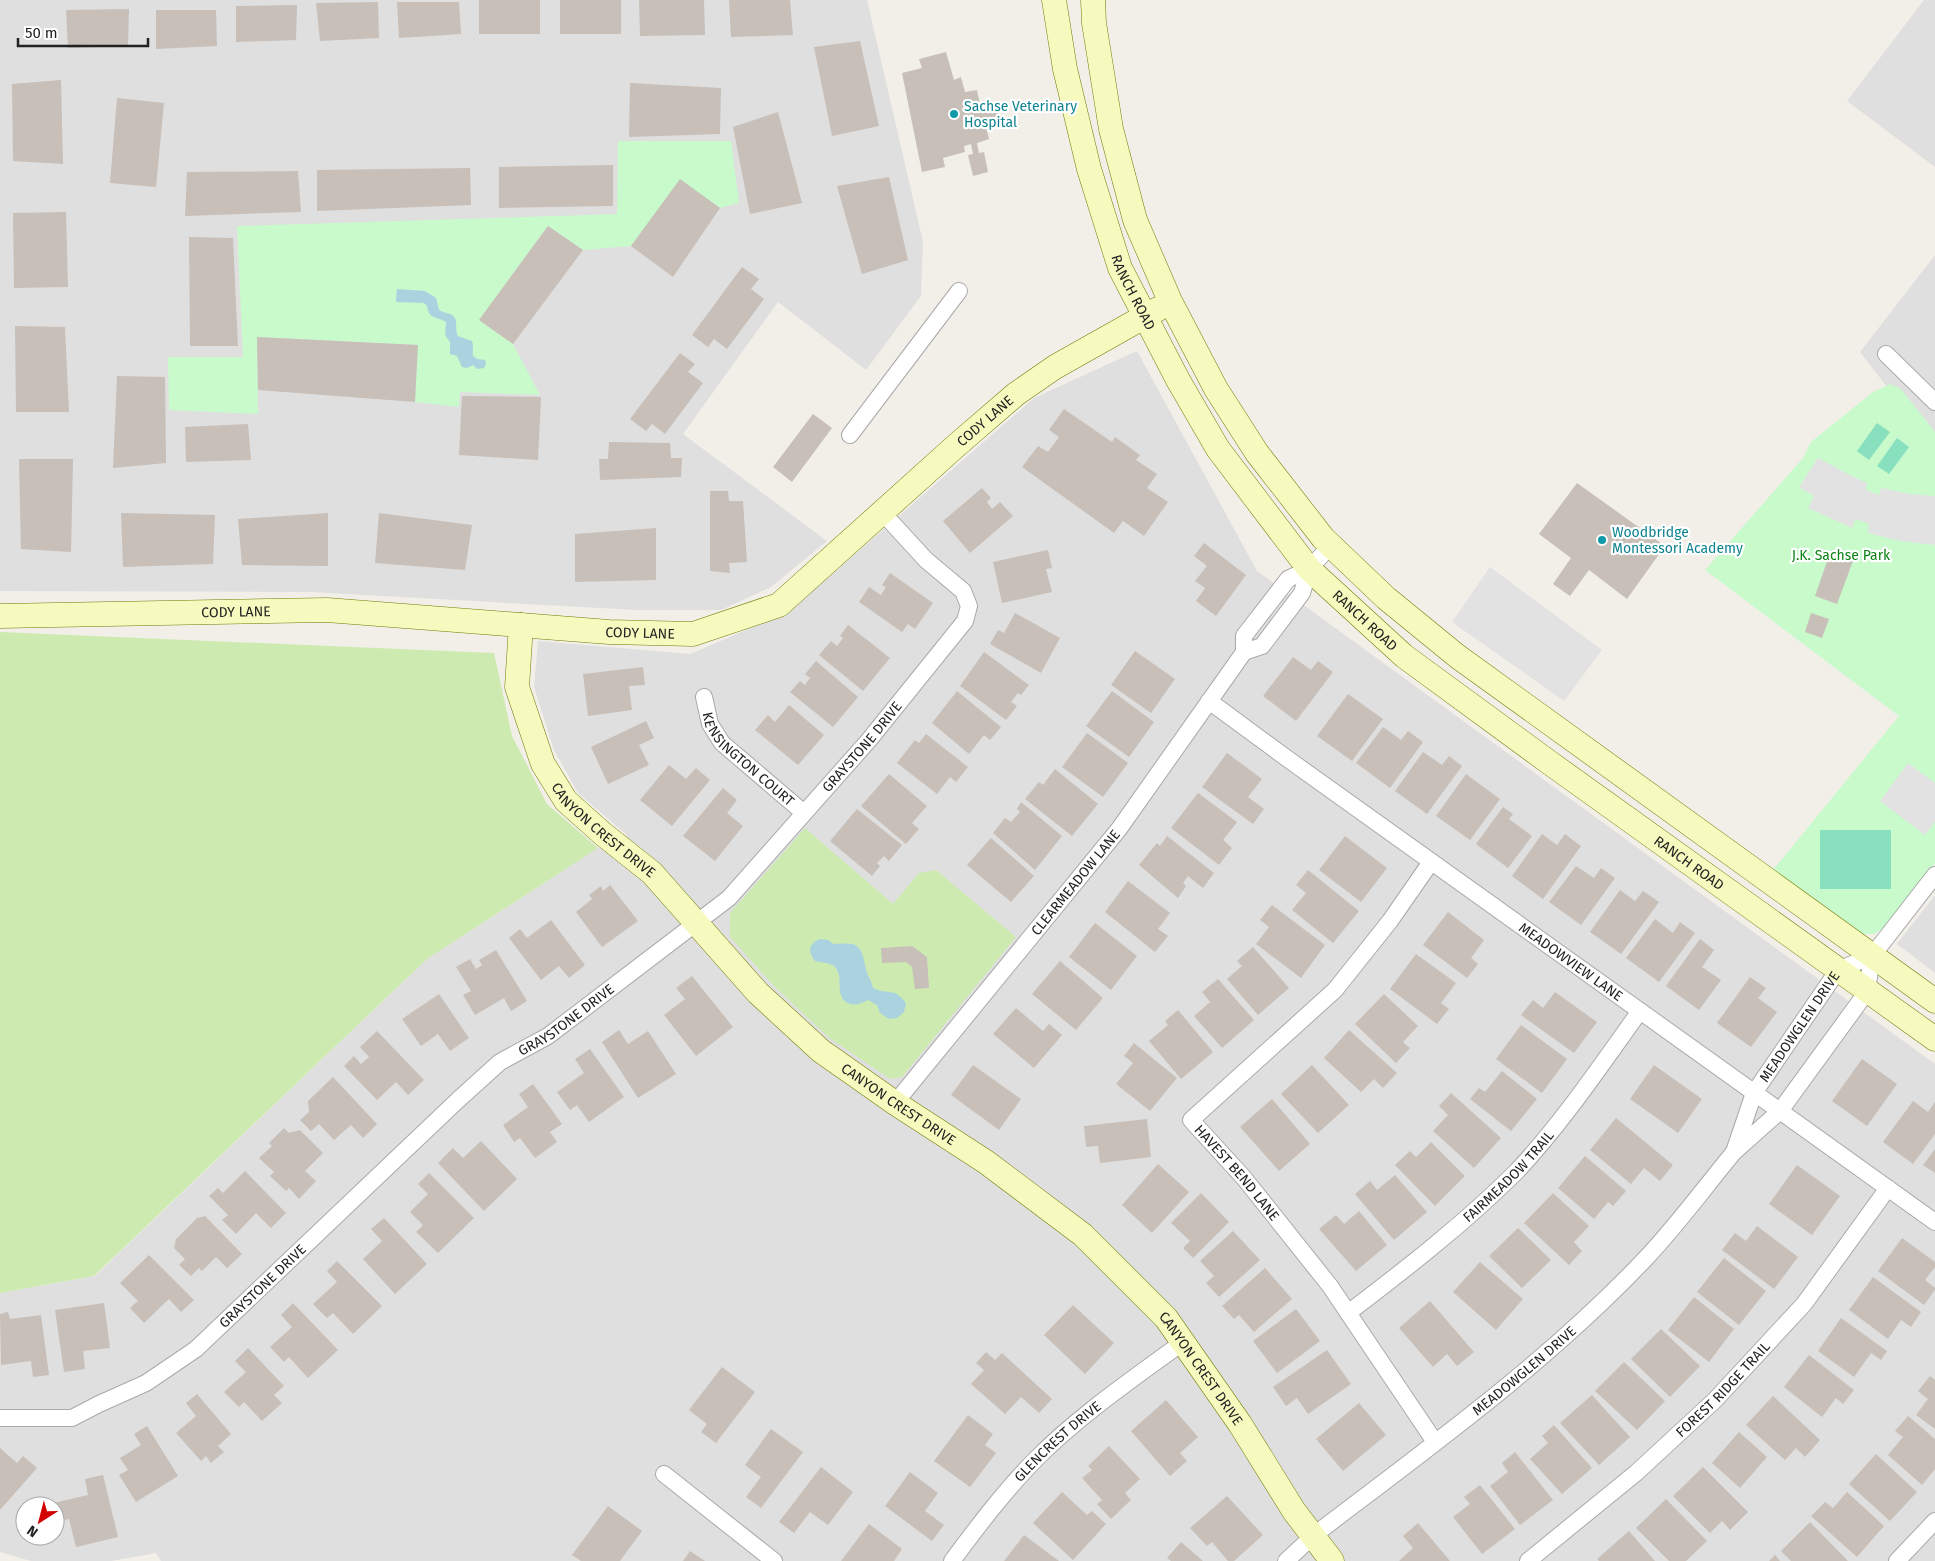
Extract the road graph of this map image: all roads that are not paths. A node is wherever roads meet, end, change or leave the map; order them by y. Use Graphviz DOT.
graph roads {
  1 [pos="1054,0"];
  2 [pos="1093,0"];
  3 [pos="960,291"];
  4 [pos="1170,301"];
  5 [pos="1145,318"];
  6 [pos="1886,354"];
  7 [pos="1935,402"];
  8 [pos="850,435"];
  9 [pos="882,512"];
  10 [pos="1331,545"];
  11 [pos="1309,569"];
  12 [pos="0,616"];
  13 [pos="521,625"];
  14 [pos="704,697"];
  15 [pos="1209,701"];
  16 [pos="804,813"];
  17 [pos="1431,862"];
  18 [pos="1935,875"];
  19 [pos="697,922"];
  20 [pos="1872,956"];
  21 [pos="1838,970"];
  22 [pos="1868,991"];
  23 [pos="1935,1001"];
  24 [pos="1640,1011"];
  25 [pos="1935,1039"];
  26 [pos="1754,1093"];
  27 [pos="895,1103"];
  28 [pos="1780,1111"];
  29 [pos="1734,1152"];
  30 [pos="1888,1188"];
  31 [pos="1935,1222"];
  32 [pos="1348,1313"];
  33 [pos="1184,1342"];
  34 [pos="0,1418"];
  35 [pos="1435,1442"];
  36 [pos="664,1474"];
  37 [pos="1935,1521"];
  38 [pos="1313,1536"];
  39 [pos="774,1561"];
  40 [pos="952,1561"];
  41 [pos="1286,1561"];
  42 [pos="1332,1561"];
  43 [pos="1528,1561"];
  44 [pos="1897,1561"];
  1 -- 5 [label="main road, RANCH ROAD"];
  2 -- 4 [label="main road, RANCH ROAD"];
  3 -- 8 [label="street"];
  4 -- 5 [label="main road, CODY LANE"];
  4 -- 10 [label="main road, RANCH ROAD"];
  5 -- 9 [label="main road, CODY LANE"];
  5 -- 11 [label="main road, RANCH ROAD"];
  6 -- 7 [label="street"];
  9 -- 13 [label="main road, CODY LANE"];
  9 -- 16 [label="street, GRAYSTONE DRIVE"];
  10 -- 11 [label="street, CLEARMEADOW LANE"];
  10 -- 20 [label="main road, RANCH ROAD"];
  11 -- 15 [label="street, CLEARMEADOW LANE"];
  11 -- 21 [label="main road, RANCH ROAD"];
  12 -- 13 [label="main road, CODY LANE"];
  13 -- 19 [label="main road, CANYON CREST DRIVE"];
  14 -- 16 [label="street, KENSINGTON COURT"];
  15 -- 17 [label="street, MEADOWVIEW LANE"];
  15 -- 27 [label="street, CLEARMEADOW LANE"];
  16 -- 19 [label="street, GRAYSTONE DRIVE"];
  17 -- 24 [label="street, MEADOWVIEW LANE"];
  17 -- 32 [label="street, HAVEST BEND LANE"];
  18 -- 20 [label="street"];
  19 -- 27 [label="main road, CANYON CREST DRIVE"];
  19 -- 34 [label="street, GRAYSTONE DRIVE"];
  20 -- 21 [label="street, MEADOWGLEN DRIVE"];
  20 -- 22 [label="street, MEADOWGLEN DRIVE"];
  20 -- 23 [label="main road, RANCH ROAD"];
  21 -- 22 [label="main road, RANCH ROAD"];
  21 -- 26 [label="street, MEADOWGLEN DRIVE"];
  22 -- 25 [label="main road, RANCH ROAD"];
  22 -- 28 [label="street, MEADOWGLEN DRIVE"];
  24 -- 26 [label="street, MEADOWVIEW LANE"];
  24 -- 32 [label="street, FAIRMEADOW TRAIL"];
  26 -- 28 [label="street, MEADOWVIEW LANE"];
  26 -- 29 [label="street, MEADOWGLEN DRIVE"];
  27 -- 33 [label="main road, CANYON CREST DRIVE"];
  28 -- 29 [label="street, MEADOWGLEN DRIVE"];
  28 -- 30 [label="street, MEADOWVIEW LANE"];
  29 -- 35 [label="street, MEADOWGLEN DRIVE"];
  30 -- 31 [label="street, MEADOWVIEW LANE"];
  30 -- 43 [label="street, FOREST RIDGE TRAIL"];
  32 -- 35 [label="street, HAVEST BEND LANE"];
  33 -- 38 [label="main road, CANYON CREST DRIVE"];
  33 -- 40 [label="street, GLENCREST DRIVE"];
  35 -- 38 [label="street, MEADOWGLEN DRIVE"];
  36 -- 39 [label="street"];
  37 -- 44 [label="street"];
  38 -- 41 [label="street, MEADOWGLEN DRIVE"];
  38 -- 42 [label="main road, CANYON CREST DRIVE"];
}
